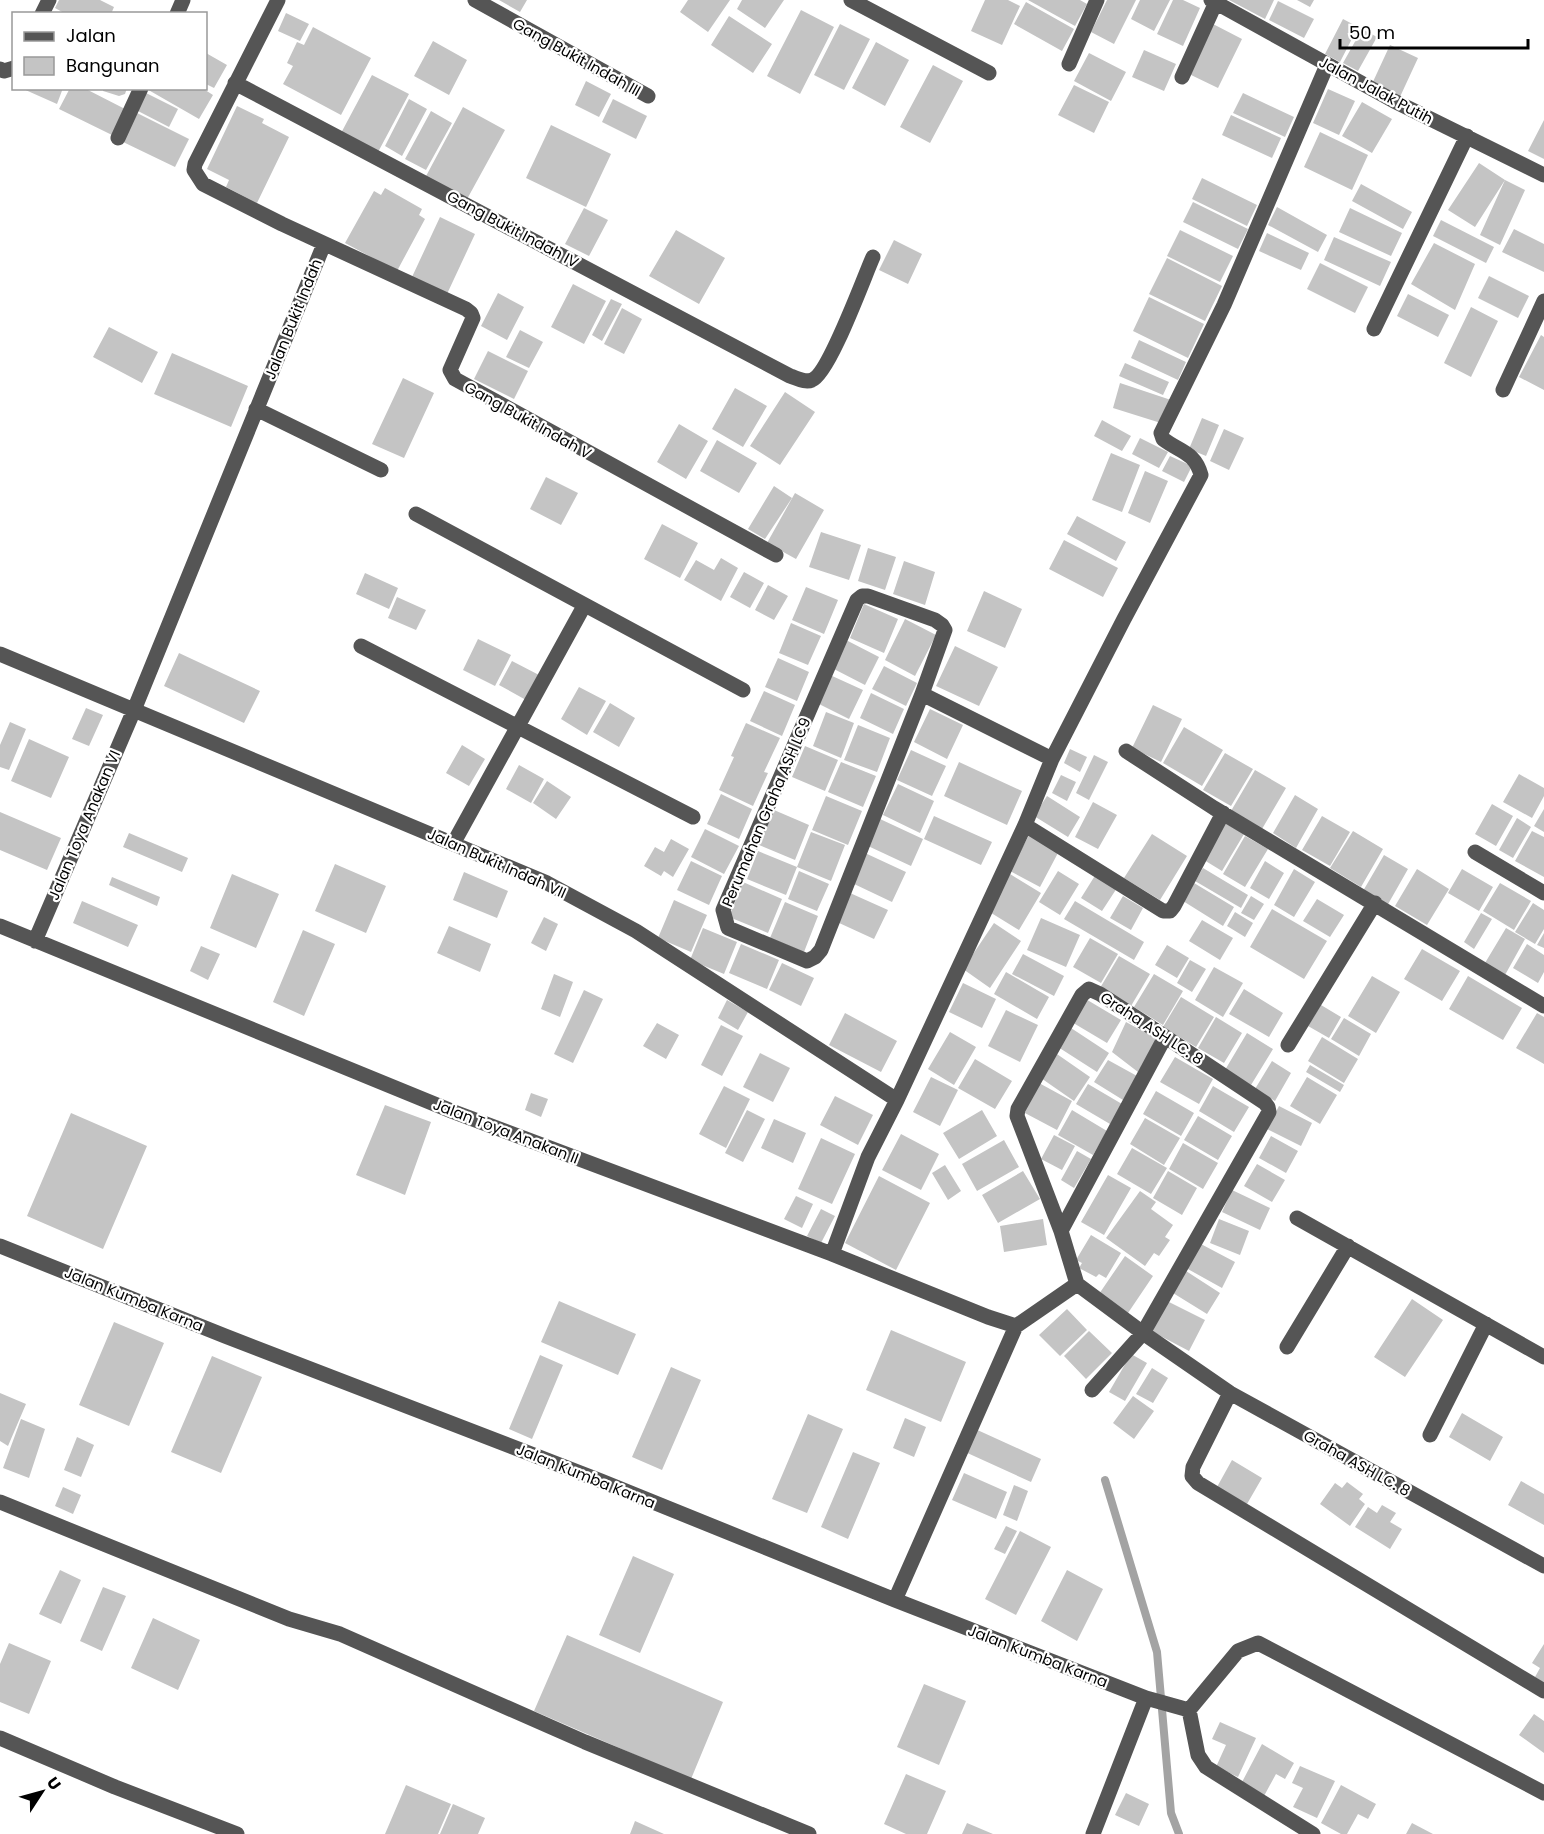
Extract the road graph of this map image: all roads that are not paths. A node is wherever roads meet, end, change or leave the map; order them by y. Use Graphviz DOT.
graph roads {
  1 [pos="278,0"];
  2 [pos="475,0"];
  3 [pos="852,0"];
  4 [pos="1098,0"];
  5 [pos="1215,1"];
  6 [pos="1069,64"];
  7 [pos="1327,64"];
  8 [pos="989,73"];
  9 [pos="1182,77"];
  10 [pos="235,82"];
  11 [pos="140,90"];
  12 [pos="648,96"];
  13 [pos="1467,136"];
  14 [pos="118,138"];
  15 [pos="1544,174"];
  16 [pos="324,244"];
  17 [pos="873,256"];
  18 [pos="1544,301"];
  19 [pos="1374,329"];
  20 [pos="1503,390"];
  21 [pos="256,409"];
  22 [pos="381,470"];
  23 [pos="416,514"];
  24 [pos="776,555"];
  25 [pos="584,606"];
  26 [pos="361,646"];
  27 [pos="0,654"];
  28 [pos="743,690"];
  29 [pos="922,694"];
  30 [pos="134,710"];
  31 [pos="517,726"];
  32 [pos="1126,751"];
  33 [pos="1052,759"];
  34 [pos="1223,813"];
  35 [pos="693,817"];
  36 [pos="1025,825"];
  37 [pos="453,843"];
  38 [pos="1475,852"];
  39 [pos="1544,893"];
  40 [pos="1374,903"];
  41 [pos="0,926"];
  42 [pos="35,941"];
  43 [pos="1544,1006"];
  44 [pos="1165,1037"];
  45 [pos="1288,1045"];
  46 [pos="897,1100"];
  47 [pos="1297,1218"];
  48 [pos="1061,1231"];
  49 [pos="0,1246"];
  50 [pos="1348,1246"];
  51 [pos="832,1254"];
  52 [pos="1077,1284"];
  53 [pos="1486,1324"];
  54 [pos="1016,1326"];
  55 [pos="1143,1333"];
  56 [pos="1287,1347"];
  57 [pos="1544,1357"];
  58 [pos="1092,1390"];
  59 [pos="1230,1393"];
  60 [pos="1430,1435"];
  61 [pos="0,1502"];
  62 [pos="1544,1566"];
  63 [pos="895,1600"];
  64 [pos="1544,1691"];
  65 [pos="1148,1698"];
  66 [pos="1189,1710"];
  67 [pos="0,1738"];
  68 [pos="1544,1793"];
  69 [pos="237,1834"];
  70 [pos="807,1834"];
  71 [pos="1093,1834"];
  72 [pos="1312,1834"];
  1 -- 10 [label="street, Jalan Bukit Indah"];
  2 -- 12 [label="street, Gang Bukit Indah III"];
  3 -- 8 [label="street"];
  4 -- 6 [label="street"];
  5 -- 7 [label="street, Jalan Jalak Putih"];
  5 -- 9 [label="street"];
  7 -- 13 [label="street, Jalan Jalak Putih"];
  7 -- 33 [label="street"];
  10 -- 16 [label="street, Jalan Bukit Indah"];
  10 -- 17 [label="street, Gang Bukit Indah IV"];
  11 -- 14 [label="street"];
  13 -- 15 [label="street, Jalan Jalak Putih"];
  13 -- 19 [label="street"];
  16 -- 21 [label="street, Jalan Bukit Indah"];
  16 -- 24 [label="street, Gang Bukit Indah V"];
  18 -- 20 [label="street"];
  21 -- 22 [label="street"];
  21 -- 30 [label="street, Jalan Bukit Indah"];
  23 -- 25 [label="street"];
  25 -- 28 [label="street"];
  25 -- 31 [label="street"];
  26 -- 31 [label="street"];
  27 -- 30 [label="street, Jalan Bukit Indah VII"];
  29 -- 29 [label="street, Perumahan Graha ASH LC9"];
  29 -- 33 [label="street"];
  30 -- 37 [label="street, Jalan Bukit Indah VII"];
  30 -- 42 [label="street, Jalan Toya Anakan VI"];
  31 -- 35 [label="street"];
  31 -- 37 [label="street"];
  32 -- 34 [label="street"];
  33 -- 36 [label="street"];
  34 -- 36 [label="street"];
  34 -- 40 [label="street"];
  36 -- 46 [label="street"];
  37 -- 46 [label="street, Jalan Bukit Indah VII"];
  38 -- 39 [label="street"];
  40 -- 43 [label="street"];
  40 -- 45 [label="street"];
  41 -- 42 [label="street, Jalan Toya Anakan II"];
  42 -- 51 [label="street, Jalan Toya Anakan II"];
  44 -- 48 [label="street"];
  44 -- 48 [label="street, Graha ASH LC. 8"];
  44 -- 55 [label="street, Graha ASH LC. 8"];
  46 -- 51 [label="street"];
  47 -- 50 [label="street"];
  48 -- 52 [label="street, Graha ASH LC. 8"];
  49 -- 63 [label="street, Jalan Kumba Karna"];
  50 -- 53 [label="street"];
  50 -- 56 [label="street"];
  51 -- 54 [label="street, Jalan Toya Anakan II"];
  52 -- 54 [label="street"];
  52 -- 55 [label="street, Graha ASH LC. 8"];
  53 -- 57 [label="street"];
  53 -- 60 [label="street"];
  54 -- 63 [label="street"];
  55 -- 58 [label="street"];
  55 -- 59 [label="street, Graha ASH LC. 8"];
  59 -- 62 [label="street, Graha ASH LC. 8"];
  59 -- 64 [label="street"];
  61 -- 70 [label="street"];
  63 -- 65 [label="street, Jalan Kumba Karna"];
  65 -- 66 [label="street, Jalan Kumba Karna"];
  65 -- 71 [label="street"];
  66 -- 68 [label="street"];
  66 -- 72 [label="street"];
  67 -- 69 [label="street"];
}
